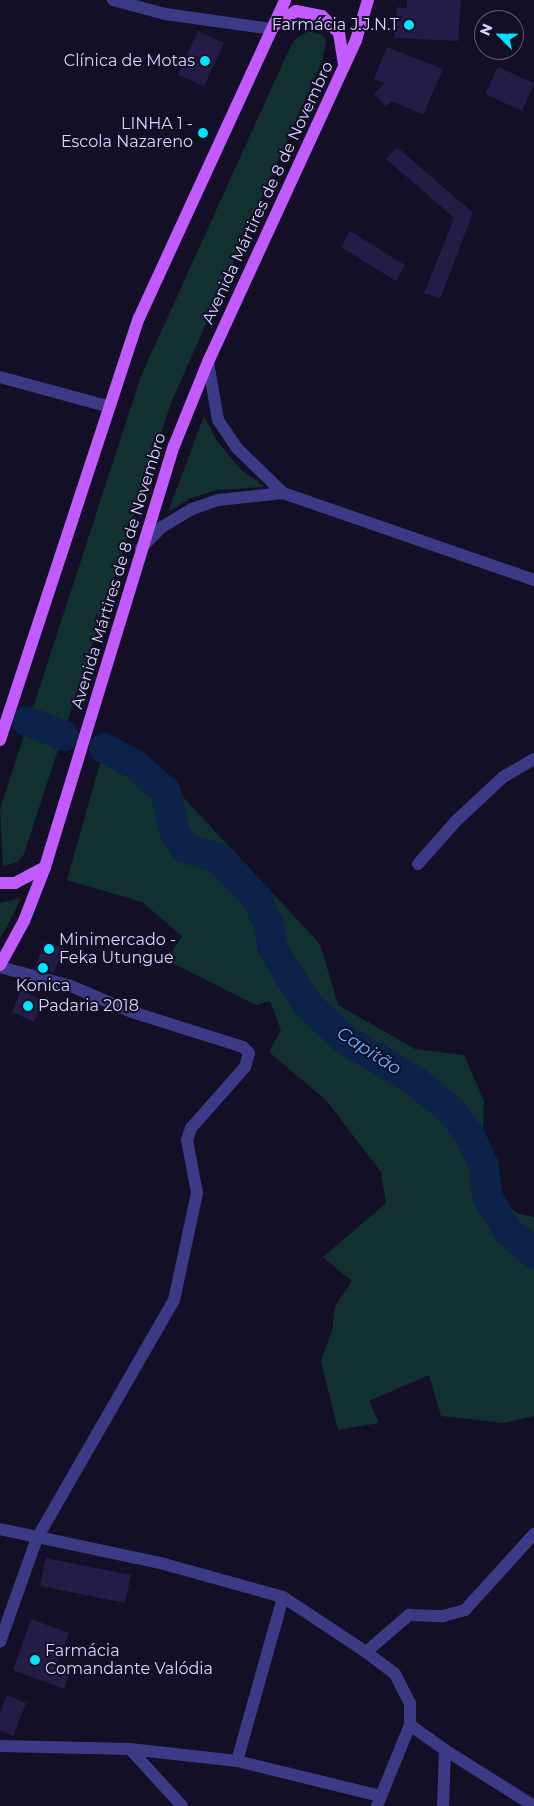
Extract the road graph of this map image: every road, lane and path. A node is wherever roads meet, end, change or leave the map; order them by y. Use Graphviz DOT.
graph roads {
  1 [pos="113,0"];
  2 [pos="285,0"];
  3 [pos="368,0"];
  4 [pos="272,29"];
  5 [pos="344,69"];
  6 [pos="208,362"];
  7 [pos="0,378"];
  8 [pos="107,406"];
  9 [pos="283,493"];
  10 [pos="141,548"];
  11 [pos="534,580"];
  12 [pos="1,736"];
  13 [pos="534,759"];
  14 [pos="418,864"];
  15 [pos="45,867"];
  16 [pos="0,883"];
  17 [pos="0,966"];
  18 [pos="0,1529"];
  19 [pos="534,1534"];
  20 [pos="37,1538"];
  21 [pos="282,1597"];
  22 [pos="0,1642"];
  23 [pos="366,1652"];
  24 [pos="410,1725"];
  25 [pos="0,1746"];
  26 [pos="130,1750"];
  27 [pos="445,1750"];
  28 [pos="237,1761"];
  29 [pos="379,1801"];
  30 [pos="182,1806"];
  31 [pos="443,1806"];
  32 [pos="534,1806"];
  1 -- 4 [label="street"];
  2 -- 4 [label="main road"];
  3 -- 5 [label="main road, Avenida Mártires de 8 de Novembro"];
  4 -- 5 [label="main road"];
  4 -- 8 [label="main road"];
  5 -- 6 [label="main road, Avenida Mártires de 8 de Novembro"];
  6 -- 9 [label="street"];
  6 -- 10 [label="main road, Avenida Mártires de 8 de Novembro"];
  7 -- 8 [label="street"];
  8 -- 12 [label="main road"];
  9 -- 10 [label="street"];
  9 -- 11 [label="street"];
  10 -- 15 [label="main road, Avenida Mártires de 8 de Novembro"];
  13 -- 14 [label="street"];
  15 -- 16 [label="main road"];
  15 -- 17 [label="main road, Avenida Mártires de 8 de Novembro"];
  17 -- 20 [label="street"];
  18 -- 20 [label="street"];
  19 -- 23 [label="street"];
  20 -- 21 [label="street"];
  20 -- 22 [label="street"];
  21 -- 23 [label="street"];
  21 -- 28 [label="street"];
  23 -- 24 [label="street"];
  24 -- 27 [label="street"];
  24 -- 29 [label="street"];
  25 -- 26 [label="street"];
  26 -- 28 [label="street"];
  26 -- 30 [label="street"];
  27 -- 31 [label="street"];
  27 -- 32 [label="street"];
  28 -- 29 [label="street"];
}
